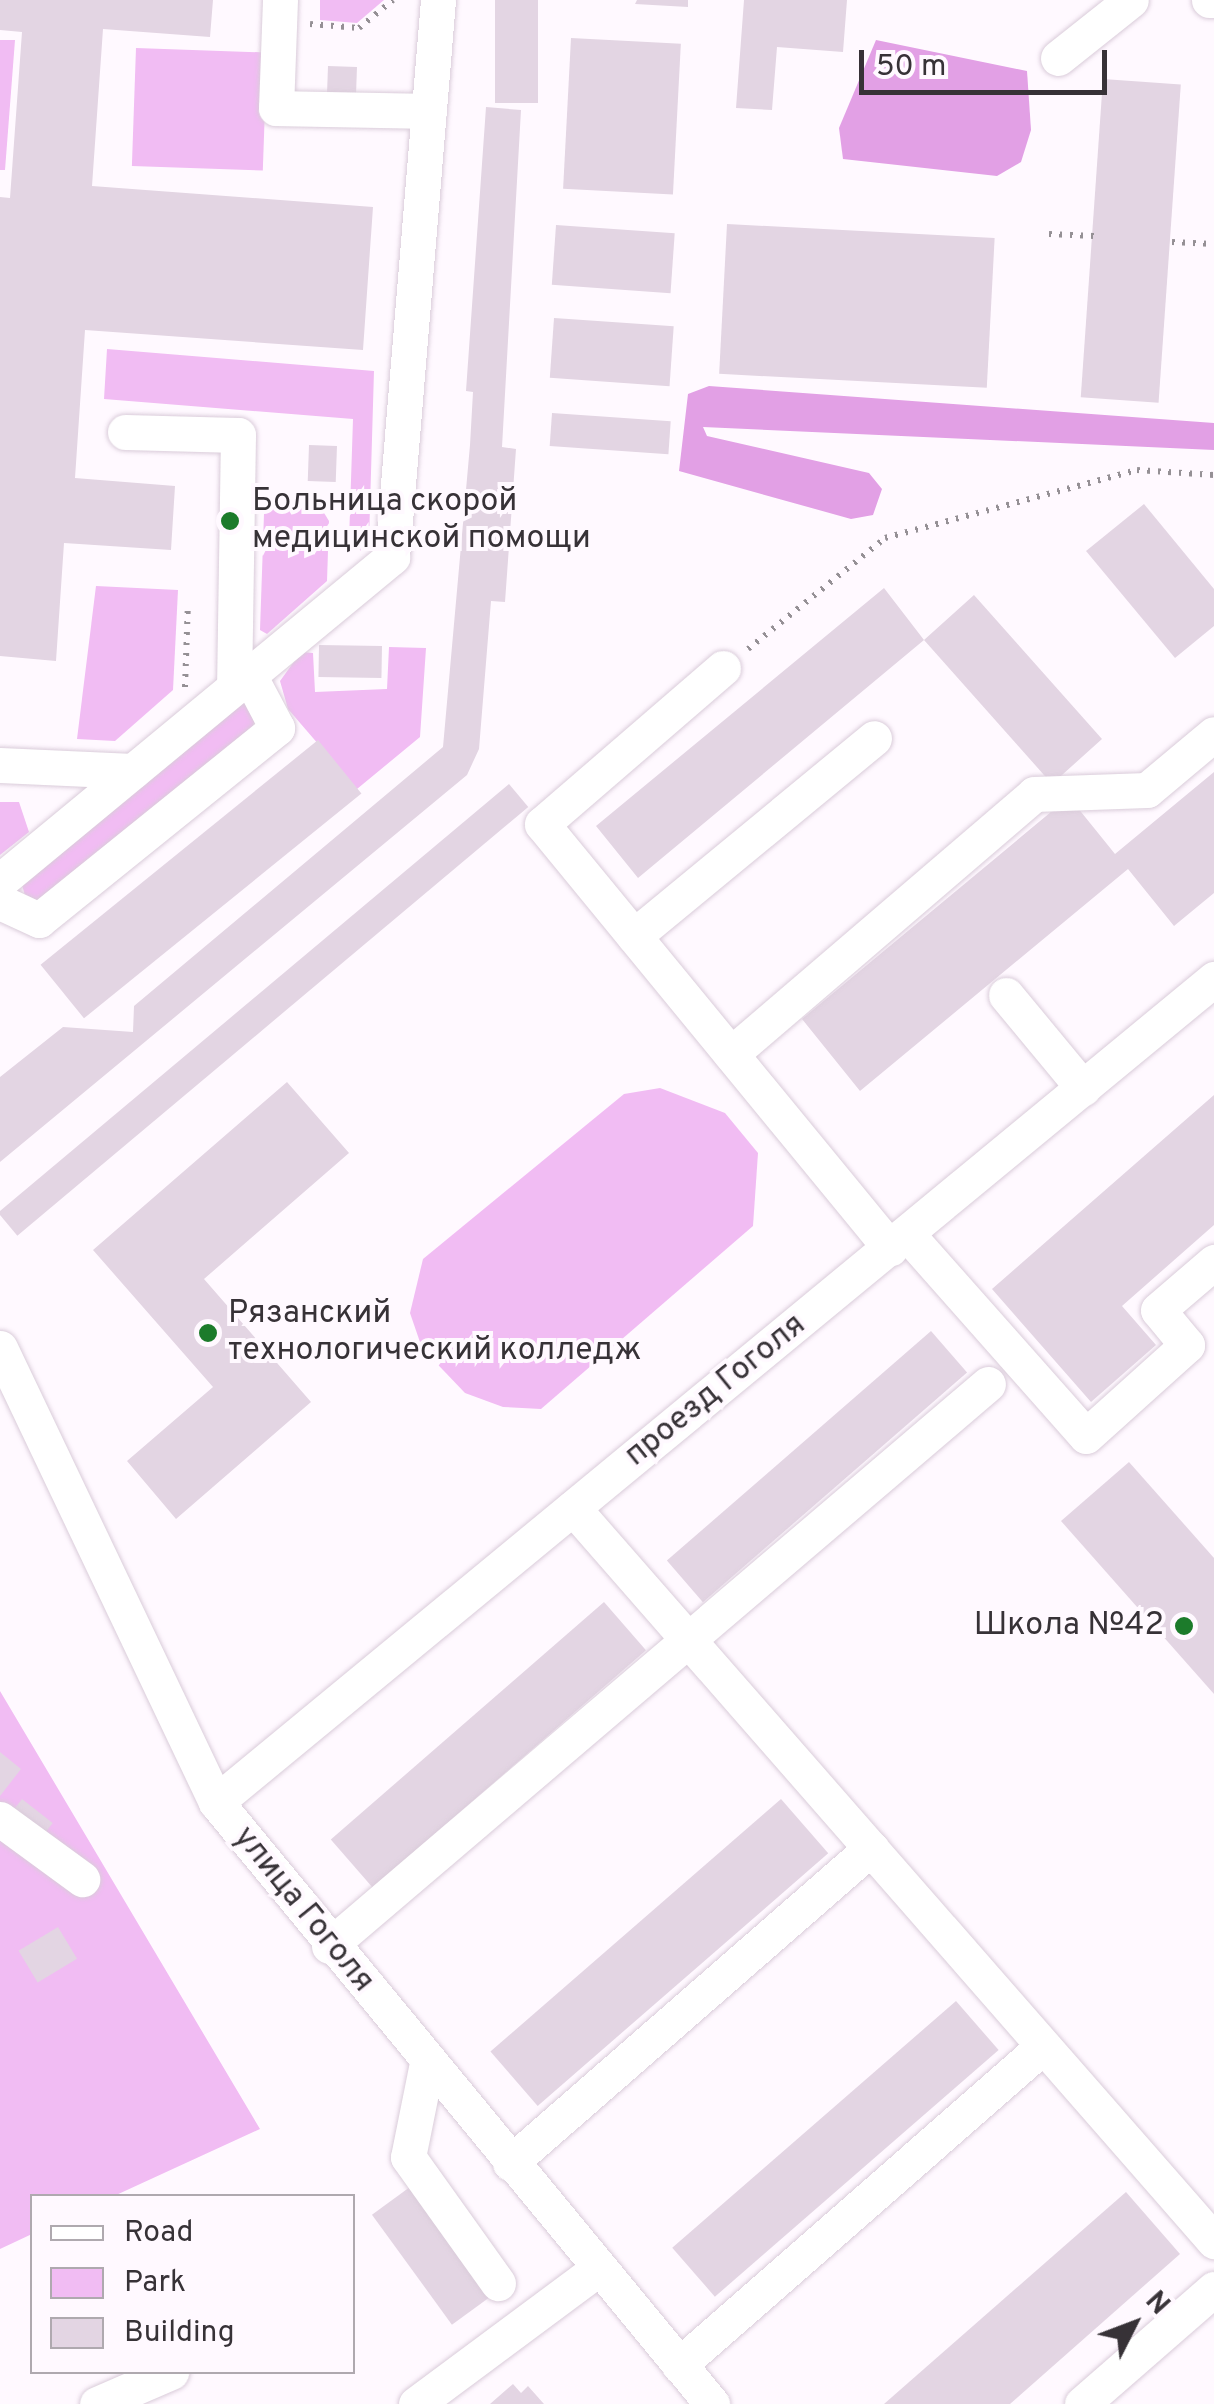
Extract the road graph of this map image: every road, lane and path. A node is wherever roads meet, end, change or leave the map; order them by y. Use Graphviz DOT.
graph roads {
  1 [pos="393,0"];
  2 [pos="438,0"];
  3 [pos="1131,0"];
  4 [pos="292,12"];
  5 [pos="1058,58"];
  6 [pos="428,110"];
  7 [pos="1049,234"];
  8 [pos="1094,236"];
  9 [pos="1172,242"];
  10 [pos="1214,244"];
  11 [pos="125,432"];
  12 [pos="1214,475"];
  13 [pos="188,604"];
  14 [pos="724,668"];
  15 [pos="241,681"];
  16 [pos="185,694"];
  17 [pos="1214,734"];
  18 [pos="874,738"];
  19 [pos="0,765"];
  20 [pos="133,771"];
  21 [pos="0,880"];
  22 [pos="0,902"];
  23 [pos="634,936"];
  24 [pos="1214,979"];
  25 [pos="1006,995"];
  26 [pos="730,1054"];
  27 [pos="1083,1088"];
  28 [pos="899,1241"];
  29 [pos="1214,1262"];
  30 [pos="0,1348"];
  31 [pos="988,1384"];
  32 [pos="574,1508"];
  33 [pos="688,1640"];
  34 [pos="216,1802"];
  35 [pos="0,1818"];
  36 [pos="870,1848"];
  37 [pos="82,1879"];
  38 [pos="330,1946"];
  39 [pos="1043,2046"];
  40 [pos="426,2062"];
  41 [pos="510,2163"];
  42 [pos="1214,2242"];
  43 [pos="599,2268"];
  44 [pos="498,2283"];
  45 [pos="1214,2290"];
  46 [pos="679,2364"];
  47 [pos="166,2374"];
  48 [pos="98,2404"];
  49 [pos="416,2404"];
  50 [pos="712,2404"];
  51 [pos="1082,2404"];
  1 -- 4 [label="path"];
  2 -- 6 [label="street"];
  3 -- 5 [label="street"];
  4 -- 6 [label="street"];
  6 -- 15 [label="street"];
  7 -- 8 [label="path"];
  9 -- 10 [label="path"];
  11 -- 15 [label="street"];
  12 -- 14 [label="path"];
  13 -- 16 [label="path"];
  14 -- 23 [label="street"];
  15 -- 20 [label="street"];
  15 -- 22 [label="street"];
  17 -- 26 [label="street"];
  18 -- 23 [label="street"];
  19 -- 20 [label="street"];
  20 -- 21 [label="street"];
  23 -- 26 [label="street"];
  24 -- 27 [label="street, проезд Гоголя"];
  25 -- 27 [label="street"];
  26 -- 28 [label="street"];
  27 -- 28 [label="street, проезд Гоголя"];
  28 -- 29 [label="street"];
  28 -- 32 [label="street, проезд Гоголя"];
  30 -- 34 [label="street, улица Гоголя"];
  31 -- 33 [label="street"];
  32 -- 33 [label="street"];
  32 -- 34 [label="street, проезд Гоголя"];
  33 -- 36 [label="street"];
  33 -- 38 [label="street"];
  34 -- 38 [label="street, улица Гоголя"];
  35 -- 37 [label="street"];
  36 -- 39 [label="street"];
  36 -- 41 [label="street"];
  38 -- 40 [label="street, улица Гоголя"];
  39 -- 42 [label="street"];
  39 -- 46 [label="street"];
  40 -- 41 [label="street, улица Гоголя"];
  40 -- 44 [label="street"];
  41 -- 43 [label="street, улица Гоголя"];
  43 -- 46 [label="street, улица Гоголя"];
  43 -- 49 [label="street"];
  45 -- 51 [label="street"];
  46 -- 50 [label="street, улица Гоголя"];
  47 -- 48 [label="street"];
}
